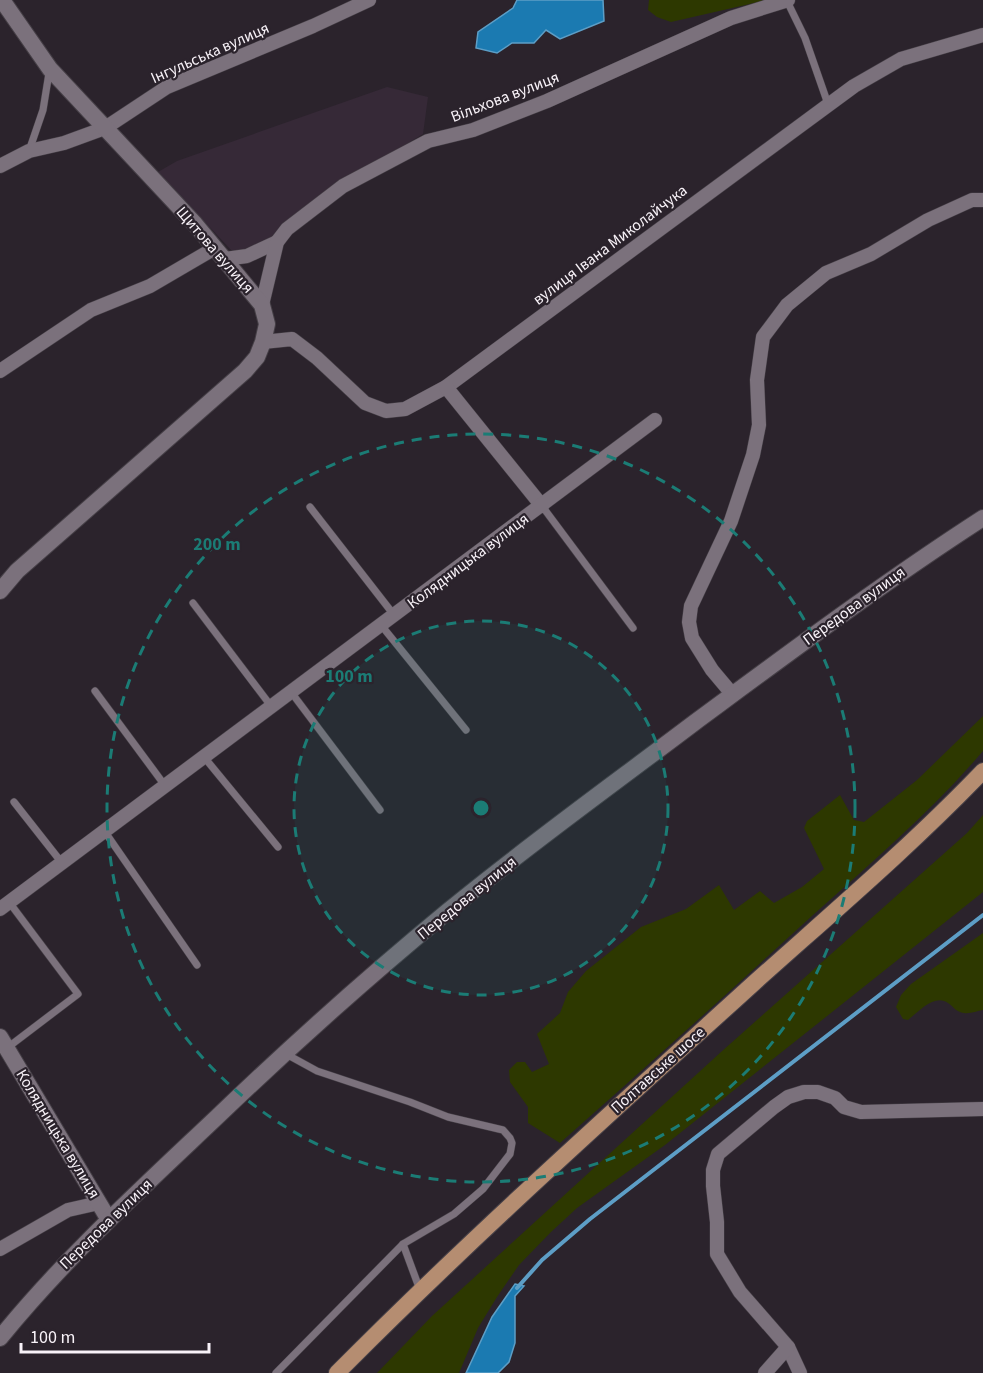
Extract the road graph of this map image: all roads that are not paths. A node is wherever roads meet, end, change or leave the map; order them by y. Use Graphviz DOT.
graph roads {
  1 [pos="2,0"];
  2 [pos="369,0"];
  3 [pos="788,0"];
  4 [pos="983,35"];
  5 [pos="50,69"];
  6 [pos="828,104"];
  7 [pos="105,128"];
  8 [pos="29,151"];
  9 [pos="0,166"];
  10 [pos="983,200"];
  11 [pos="277,242"];
  12 [pos="220,254"];
  13 [pos="262,305"];
  14 [pos="263,342"];
  15 [pos="0,370"];
  16 [pos="446,387"];
  17 [pos="655,420"];
  18 [pos="542,506"];
  19 [pos="310,507"];
  20 [pos="983,518"];
  21 [pos="0,591"];
  22 [pos="193,603"];
  23 [pos="394,615"];
  24 [pos="381,625"];
  25 [pos="633,628"];
  26 [pos="95,691"];
  27 [pos="291,692"];
  28 [pos="733,694"];
  29 [pos="272,706"];
  30 [pos="466,730"];
  31 [pos="204,757"];
  32 [pos="983,771"];
  33 [pos="166,787"];
  34 [pos="14,802"];
  35 [pos="380,810"];
  36 [pos="105,832"];
  37 [pos="278,847"];
  38 [pos="62,863"];
  39 [pos="4,905"];
  40 [pos="197,965"];
  41 [pos="4,1042"];
  42 [pos="284,1053"];
  43 [pos="983,1109"];
  44 [pos="99,1203"];
  45 [pos="109,1220"];
  46 [pos="403,1244"];
  47 [pos="0,1250"];
  48 [pos="420,1290"];
  49 [pos="0,1338"];
  50 [pos="788,1347"];
  51 [pos="276,1373"];
  52 [pos="337,1373"];
  53 [pos="765,1373"];
  54 [pos="800,1373"];
  1 -- 5 [label="street, Щитова вулиця"];
  2 -- 7 [label="street, Інгульська вулиця"];
  3 -- 6 [label="lane"];
  3 -- 11 [label="street, Вільхова вулиця"];
  4 -- 6 [label="street, вулиця Івана Миколайчука"];
  5 -- 7 [label="street, Щитова вулиця"];
  5 -- 8 [label="lane"];
  6 -- 16 [label="street, вулиця Івана Миколайчука"];
  7 -- 8 [label="street, Інгульська вулиця"];
  7 -- 12 [label="street, Щитова вулиця"];
  8 -- 9 [label="street, Інгульська вулиця"];
  10 -- 28 [label="street"];
  11 -- 12 [label="street"];
  11 -- 13 [label="street"];
  12 -- 13 [label="street, Щитова вулиця"];
  12 -- 15 [label="street"];
  13 -- 14 [label="street, Щитова вулиця"];
  14 -- 16 [label="street, вулиця Івана Миколайчука"];
  14 -- 21 [label="street, Щитова вулиця"];
  16 -- 18 [label="street, Колядницька вулиця"];
  17 -- 18 [label="street, Колядницька вулиця"];
  18 -- 23 [label="street, Колядницька вулиця"];
  18 -- 25 [label="lane, Колядницька вулиця"];
  19 -- 23 [label="lane, Колядницька вулиця"];
  20 -- 28 [label="street, Передова вулиця"];
  22 -- 29 [label="lane"];
  23 -- 24 [label="street, Колядницька вулиця"];
  24 -- 27 [label="street, Колядницька вулиця"];
  24 -- 30 [label="lane"];
  26 -- 33 [label="lane"];
  27 -- 29 [label="street, Колядницька вулиця"];
  27 -- 35 [label="lane"];
  28 -- 42 [label="street, Передова вулиця"];
  29 -- 31 [label="street, Колядницька вулиця"];
  31 -- 33 [label="street, Колядницька вулиця"];
  31 -- 37 [label="lane"];
  32 -- 48 [label="main road, Полтавське шосе"];
  33 -- 36 [label="street, Колядницька вулиця"];
  34 -- 38 [label="lane"];
  36 -- 38 [label="street, Колядницька вулиця"];
  36 -- 40 [label="lane"];
  38 -- 39 [label="street, Колядницька вулиця"];
  39 -- 41 [label="lane, Колядницька вулиця"];
  41 -- 44 [label="street, Колядницька вулиця"];
  42 -- 45 [label="street, Передова вулиця"];
  42 -- 46 [label="lane"];
  43 -- 50 [label="street"];
  44 -- 45 [label="street, Колядницька вулиця"];
  44 -- 47 [label="street"];
  45 -- 49 [label="street, Передова вулиця"];
  46 -- 48 [label="lane"];
  46 -- 51 [label="lane"];
  48 -- 52 [label="main road, Полтавське шосе"];
  50 -- 53 [label="street"];
  50 -- 54 [label="street"];
}
